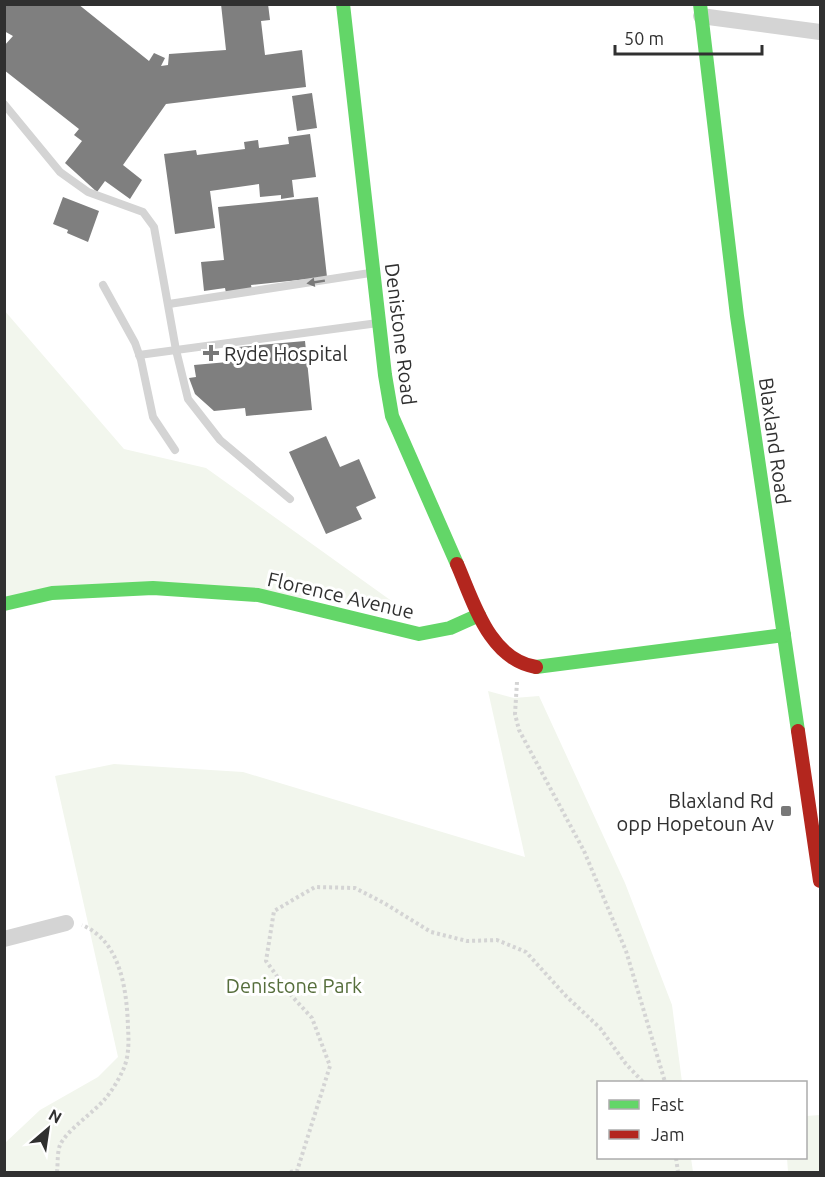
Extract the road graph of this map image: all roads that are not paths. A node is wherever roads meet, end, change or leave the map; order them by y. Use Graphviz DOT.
graph roads {
  1 [pos="343,4"];
  2 [pos="701,10"];
  3 [pos="820,32"];
  4 [pos="4,104"];
  5 [pos="374,273"];
  6 [pos="103,285"];
  7 [pos="169,304"];
  8 [pos="379,323"];
  9 [pos="176,350"];
  10 [pos="139,355"];
  11 [pos="175,450"];
  12 [pos="290,499"];
  13 [pos="4,604"];
  14 [pos="479,615"];
  15 [pos="784,634"];
  16 [pos="820,881"];
  17 [pos="66,923"];
  18 [pos="4,939"];
  1 -- 5 [label="street, Denistone Road"];
  2 -- 3 [label="street"];
  2 -- 15 [label="street, Blaxland Road"];
  4 -- 7 [label="lane"];
  5 -- 7 [label="lane, one-way"];
  5 -- 8 [label="street, Denistone Road"];
  6 -- 10 [label="lane"];
  7 -- 9 [label="lane"];
  8 -- 9 [label="lane"];
  8 -- 14 [label="street, Denistone Road"];
  9 -- 10 [label="lane"];
  9 -- 12 [label="lane"];
  10 -- 11 [label="lane"];
  13 -- 14 [label="street, Florence Avenue"];
  14 -- 15 [label="street"];
  15 -- 16 [label="street, Blaxland Road"];
  17 -- 18 [label="street"];
}
